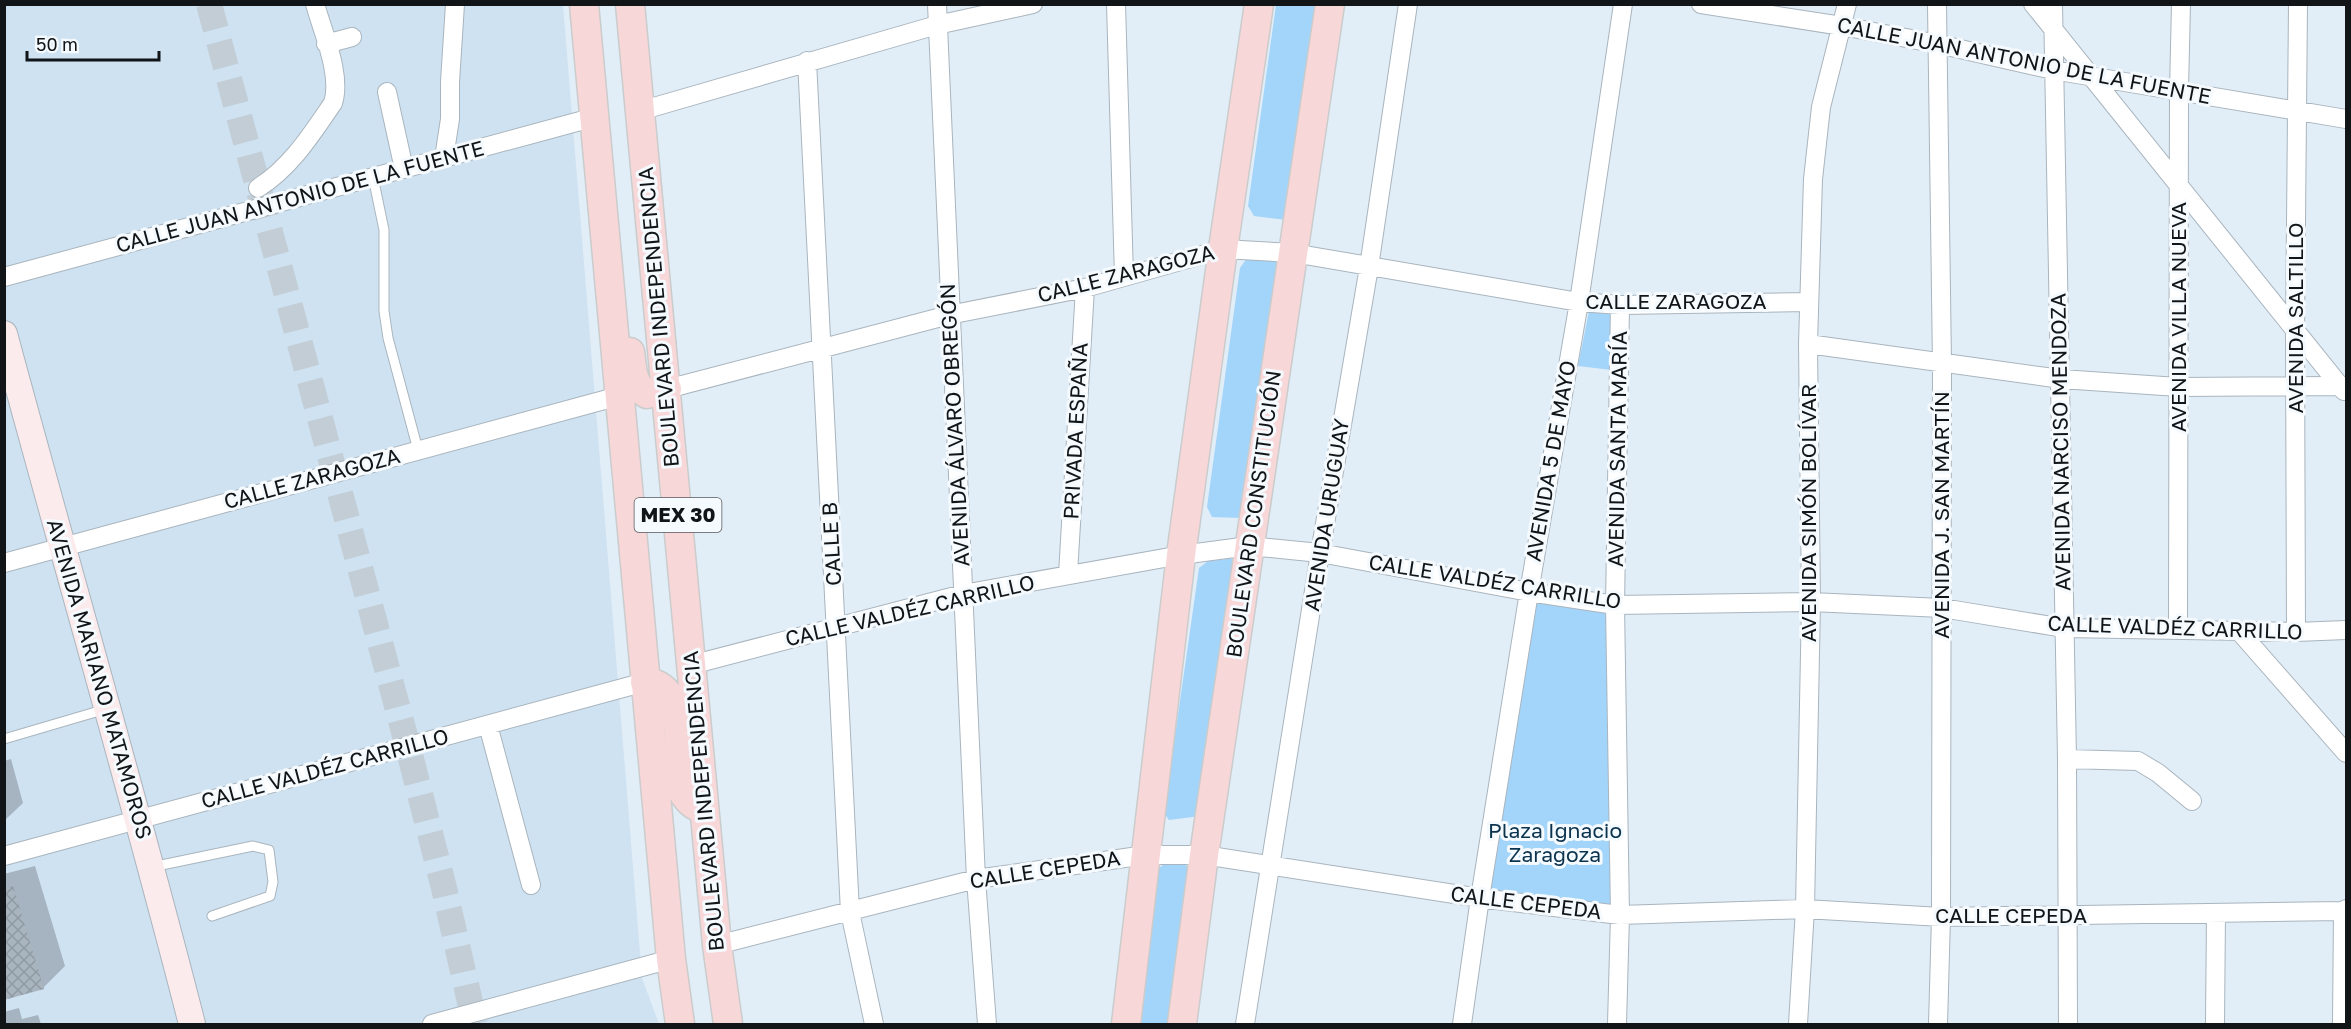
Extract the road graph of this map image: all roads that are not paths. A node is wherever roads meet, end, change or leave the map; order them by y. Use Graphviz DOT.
graph roads {
  1 [pos="315,4"];
  2 [pos="455,4"];
  3 [pos="584,4"];
  4 [pos="630,4"];
  5 [pos="937,4"];
  6 [pos="1033,4"];
  7 [pos="1116,4"];
  8 [pos="1259,4"];
  9 [pos="1330,4"];
  10 [pos="1408,4"];
  11 [pos="1623,4"];
  12 [pos="1701,4"];
  13 [pos="1847,4"];
  14 [pos="1937,4"];
  15 [pos="2033,4"];
  16 [pos="2053,4"];
  17 [pos="2181,4"];
  18 [pos="2298,4"];
  19 [pos="937,25"];
  20 [pos="1842,26"];
  21 [pos="2053,27"];
  22 [pos="352,37"];
  23 [pos="326,44"];
  24 [pos="1938,44"];
  25 [pos="807,61"];
  26 [pos="2053,70"];
  27 [pos="2090,76"];
  28 [pos="2179,90"];
  29 [pos="387,92"];
  30 [pos="640,111"];
  31 [pos="2297,112"];
  32 [pos="595,117"];
  33 [pos="2346,119"];
  34 [pos="444,158"];
  35 [pos="404,169"];
  36 [pos="373,177"];
  37 [pos="258,188"];
  38 [pos="2179,188"];
  39 [pos="1223,249"];
  40 [pos="1293,253"];
  41 [pos="1369,267"];
  42 [pos="4,277"];
  43 [pos="1124,277"];
  44 [pos="609,283"];
  45 [pos="1085,288"];
  46 [pos="1579,302"];
  47 [pos="1808,302"];
  48 [pos="1620,305"];
  49 [pos="950,315"];
  50 [pos="2295,332"];
  51 [pos="4,334"];
  52 [pos="1808,344"];
  53 [pos="822,350"];
  54 [pos="1942,364"];
  55 [pos="2061,378"];
  56 [pos="2178,387"];
  57 [pos="2296,388"];
  58 [pos="667,389"];
  59 [pos="2344,389"];
  60 [pos="620,396"];
  61 [pos="418,450"];
  62 [pos="1249,546"];
  63 [pos="61,547"];
  64 [pos="1320,553"];
  65 [pos="1181,555"];
  66 [pos="4,563"];
  67 [pos="1068,574"];
  68 [pos="1529,592"];
  69 [pos="963,594"];
  70 [pos="1811,602"];
  71 [pos="1615,605"];
  72 [pos="1942,608"];
  73 [pos="836,627"];
  74 [pos="2064,628"];
  75 [pos="2178,630"];
  76 [pos="2238,630"];
  77 [pos="2346,630"];
  78 [pos="2296,632"];
  79 [pos="691,664"];
  80 [pos="645,682"];
  81 [pos="107,708"];
  82 [pos="488,725"];
  83 [pos="4,739"];
  84 [pos="2346,753"];
  85 [pos="2067,759"];
  86 [pos="2192,801"];
  87 [pos="704,809"];
  88 [pos="139,819"];
  89 [pos="1146,855"];
  90 [pos="1204,855"];
  91 [pos="4,856"];
  92 [pos="1272,866"];
  93 [pos="152,867"];
  94 [pos="976,879"];
  95 [pos="531,885"];
  96 [pos="1480,898"];
  97 [pos="1805,909"];
  98 [pos="2344,910"];
  99 [pos="850,912"];
  100 [pos="2216,914"];
  101 [pos="1620,915"];
  102 [pos="212,916"];
  103 [pos="1941,917"];
  104 [pos="2069,917"];
  105 [pos="717,945"];
  106 [pos="671,959"];
  107 [pos="192,1024"];
  108 [pos="432,1024"];
  109 [pos="680,1024"];
  110 [pos="728,1024"];
  111 [pos="874,1024"];
  112 [pos="987,1024"];
  113 [pos="1126,1024"];
  114 [pos="1182,1024"];
  115 [pos="1245,1024"];
  116 [pos="1462,1024"];
  117 [pos="1617,1024"];
  118 [pos="1798,1024"];
  119 [pos="1938,1024"];
  120 [pos="2068,1024"];
  121 [pos="2215,1024"];
  122 [pos="2342,1024"];
  1 -- 23 [label="street"];
  2 -- 34 [label="street"];
  3 -- 32 [label="main road, MEX 30"];
  4 -- 30 [label="main road, BOULEVARD INDEPENDENCIA / MEX 30"];
  5 -- 19 [label="street, AVENIDA ÁLVARO OBREGÓN"];
  6 -- 19 [label="street"];
  7 -- 43 [label="street"];
  8 -- 39 [label="main road"];
  9 -- 40 [label="main road, BOULEVARD CONSTITUCIÓN"];
  10 -- 41 [label="street, AVENIDA URUGUAY"];
  11 -- 46 [label="street, AVENIDA 5 DE MAYO"];
  12 -- 20 [label="street, CALLE JUAN ANTONIO DE LA FUENTE"];
  13 -- 20 [label="street, AVENIDA SIMÓN BOLÍVAR"];
  14 -- 24 [label="street, AVENIDA J. SAN MARTÍN"];
  15 -- 21 [label="street"];
  16 -- 21 [label="street, AVENIDA NARCISO MENDOZA"];
  17 -- 28 [label="street, AVENIDA VILLA NUEVA"];
  18 -- 31 [label="street, AVENIDA SALTILLO"];
  19 -- 25 [label="street"];
  19 -- 49 [label="street, AVENIDA ÁLVARO OBREGÓN"];
  20 -- 24 [label="street, CALLE JUAN ANTONIO DE LA FUENTE"];
  20 -- 47 [label="street, AVENIDA SIMÓN BOLÍVAR"];
  21 -- 26 [label="street, AVENIDA NARCISO MENDOZA"];
  21 -- 27 [label="street"];
  22 -- 23 [label="street"];
  23 -- 37 [label="street"];
  24 -- 26 [label="street, CALLE JUAN ANTONIO DE LA FUENTE"];
  24 -- 54 [label="street, AVENIDA J. SAN MARTÍN"];
  25 -- 30 [label="street"];
  25 -- 53 [label="street, CALLE B"];
  26 -- 27 [label="street, CALLE JUAN ANTONIO DE LA FUENTE"];
  26 -- 55 [label="street, AVENIDA NARCISO MENDOZA"];
  27 -- 28 [label="street, CALLE JUAN ANTONIO DE LA FUENTE"];
  27 -- 38 [label="street"];
  28 -- 31 [label="street, CALLE JUAN ANTONIO DE LA FUENTE"];
  28 -- 38 [label="street, AVENIDA VILLA NUEVA"];
  29 -- 35 [label="street"];
  30 -- 58 [label="main road, BOULEVARD INDEPENDENCIA / MEX 30"];
  31 -- 33 [label="street, CALLE JUAN ANTONIO DE LA FUENTE"];
  31 -- 50 [label="street, AVENIDA SALTILLO"];
  32 -- 34 [label="street, CALLE JUAN ANTONIO DE LA FUENTE"];
  32 -- 44 [label="main road, MEX 30"];
  34 -- 35 [label="street, CALLE JUAN ANTONIO DE LA FUENTE"];
  35 -- 36 [label="street, CALLE JUAN ANTONIO DE LA FUENTE"];
  36 -- 42 [label="street, CALLE JUAN ANTONIO DE LA FUENTE"];
  36 -- 61 [label="lane"];
  38 -- 50 [label="street"];
  38 -- 56 [label="street, AVENIDA VILLA NUEVA"];
  39 -- 40 [label="street, CALLE ZARAGOZA"];
  39 -- 43 [label="street, CALLE ZARAGOZA"];
  39 -- 65 [label="main road"];
  40 -- 41 [label="street, CALLE ZARAGOZA"];
  40 -- 62 [label="main road, BOULEVARD CONSTITUCIÓN"];
  41 -- 46 [label="street, CALLE ZARAGOZA"];
  41 -- 64 [label="street, AVENIDA URUGUAY"];
  43 -- 45 [label="street, CALLE ZARAGOZA"];
  44 -- 58 [label="main road"];
  44 -- 60 [label="main road, MEX 30"];
  45 -- 49 [label="street, CALLE ZARAGOZA"];
  45 -- 67 [label="street, PRIVADA ESPAÑA"];
  46 -- 48 [label="street, CALLE ZARAGOZA"];
  46 -- 68 [label="street, AVENIDA 5 DE MAYO"];
  47 -- 48 [label="street, CALLE ZARAGOZA"];
  47 -- 52 [label="street, AVENIDA SIMÓN BOLÍVAR"];
  48 -- 71 [label="street, AVENIDA SANTA MARÍA"];
  49 -- 53 [label="street, CALLE ZARAGOZA"];
  49 -- 69 [label="street, AVENIDA ÁLVARO OBREGÓN"];
  50 -- 57 [label="street, AVENIDA SALTILLO"];
  50 -- 59 [label="street"];
  51 -- 63 [label="street, AVENIDA MARIANO MATAMOROS"];
  52 -- 54 [label="street"];
  52 -- 70 [label="street, AVENIDA SIMÓN BOLÍVAR"];
  53 -- 58 [label="street, CALLE ZARAGOZA"];
  53 -- 73 [label="street, CALLE B"];
  54 -- 55 [label="street"];
  54 -- 72 [label="street, AVENIDA J. SAN MARTÍN"];
  55 -- 56 [label="street"];
  55 -- 74 [label="street, AVENIDA NARCISO MENDOZA"];
  56 -- 57 [label="street"];
  56 -- 75 [label="street, AVENIDA VILLA NUEVA"];
  57 -- 59 [label="street"];
  57 -- 78 [label="street, AVENIDA SALTILLO"];
  58 -- 79 [label="main road, BOULEVARD INDEPENDENCIA / MEX 30"];
  60 -- 61 [label="street, CALLE ZARAGOZA"];
  60 -- 80 [label="main road, MEX 30"];
  61 -- 63 [label="street, CALLE ZARAGOZA"];
  62 -- 64 [label="street, CALLE VALDÉZ CARRILLO"];
  62 -- 65 [label="street, CALLE VALDÉZ CARRILLO"];
  62 -- 90 [label="main road, BOULEVARD CONSTITUCIÓN"];
  63 -- 66 [label="street, CALLE ZARAGOZA"];
  63 -- 81 [label="street, AVENIDA MARIANO MATAMOROS"];
  64 -- 68 [label="street, CALLE VALDÉZ CARRILLO"];
  64 -- 92 [label="street, AVENIDA URUGUAY"];
  65 -- 67 [label="street, CALLE VALDÉZ CARRILLO"];
  65 -- 89 [label="main road"];
  67 -- 69 [label="street, CALLE VALDÉZ CARRILLO"];
  68 -- 71 [label="street, CALLE VALDÉZ CARRILLO"];
  68 -- 96 [label="street, AVENIDA 5 DE MAYO"];
  69 -- 73 [label="street, CALLE VALDÉZ CARRILLO"];
  69 -- 94 [label="street, AVENIDA ÁLVARO OBREGÓN"];
  70 -- 71 [label="street, CALLE VALDÉZ CARRILLO"];
  70 -- 72 [label="street, CALLE VALDÉZ CARRILLO"];
  70 -- 97 [label="street, AVENIDA SIMÓN BOLÍVAR"];
  71 -- 101 [label="street, AVENIDA SANTA MARÍA"];
  72 -- 74 [label="street, CALLE VALDÉZ CARRILLO"];
  72 -- 103 [label="street, AVENIDA J. SAN MARTÍN"];
  73 -- 79 [label="street, CALLE VALDÉZ CARRILLO"];
  73 -- 99 [label="street, CALLE B"];
  74 -- 75 [label="street, CALLE VALDÉZ CARRILLO"];
  74 -- 85 [label="street, AVENIDA NARCISO MENDOZA"];
  75 -- 76 [label="street, CALLE VALDÉZ CARRILLO"];
  76 -- 78 [label="street, CALLE VALDÉZ CARRILLO"];
  76 -- 84 [label="street"];
  77 -- 78 [label="street, CALLE VALDÉZ CARRILLO"];
  79 -- 87 [label="main road, BOULEVARD INDEPENDENCIA / MEX 30"];
  80 -- 82 [label="street, CALLE VALDÉZ CARRILLO"];
  80 -- 87 [label="main road"];
  80 -- 106 [label="main road, MEX 30"];
  81 -- 83 [label="lane"];
  81 -- 88 [label="street, AVENIDA MARIANO MATAMOROS"];
  82 -- 88 [label="street, CALLE VALDÉZ CARRILLO"];
  82 -- 95 [label="street"];
  85 -- 86 [label="street"];
  85 -- 104 [label="street, AVENIDA NARCISO MENDOZA"];
  87 -- 105 [label="main road, BOULEVARD INDEPENDENCIA / MEX 30"];
  88 -- 91 [label="street, CALLE VALDÉZ CARRILLO"];
  88 -- 93 [label="street, AVENIDA MARIANO MATAMOROS"];
  89 -- 90 [label="street, CALLE CEPEDA"];
  89 -- 94 [label="street, CALLE CEPEDA"];
  89 -- 113 [label="main road"];
  90 -- 92 [label="street, CALLE CEPEDA"];
  90 -- 114 [label="main road, BOULEVARD CONSTITUCIÓN"];
  92 -- 96 [label="street, CALLE CEPEDA"];
  92 -- 115 [label="street, AVENIDA URUGUAY"];
  93 -- 102 [label="lane"];
  93 -- 107 [label="street, AVENIDA MARIANO MATAMOROS"];
  94 -- 99 [label="street, CALLE CEPEDA"];
  94 -- 112 [label="street, AVENIDA ÁLVARO OBREGÓN"];
  96 -- 101 [label="street, CALLE CEPEDA"];
  96 -- 116 [label="street, AVENIDA 5 DE MAYO"];
  97 -- 101 [label="street, CALLE CEPEDA"];
  97 -- 103 [label="street, CALLE CEPEDA"];
  97 -- 118 [label="street, AVENIDA SIMÓN BOLÍVAR"];
  98 -- 100 [label="street, CALLE CEPEDA"];
  98 -- 122 [label="street"];
  99 -- 105 [label="street, CALLE CEPEDA"];
  99 -- 111 [label="street, CALLE B"];
  100 -- 104 [label="street, CALLE CEPEDA"];
  100 -- 121 [label="street"];
  101 -- 117 [label="street, AVENIDA SANTA MARÍA"];
  103 -- 104 [label="street, CALLE CEPEDA"];
  103 -- 119 [label="street, AVENIDA J. SAN MARTÍN"];
  104 -- 120 [label="street, AVENIDA NARCISO MENDOZA"];
  105 -- 110 [label="main road, BOULEVARD INDEPENDENCIA / MEX 30"];
  106 -- 108 [label="street"];
  106 -- 109 [label="main road, MEX 30"];
}
